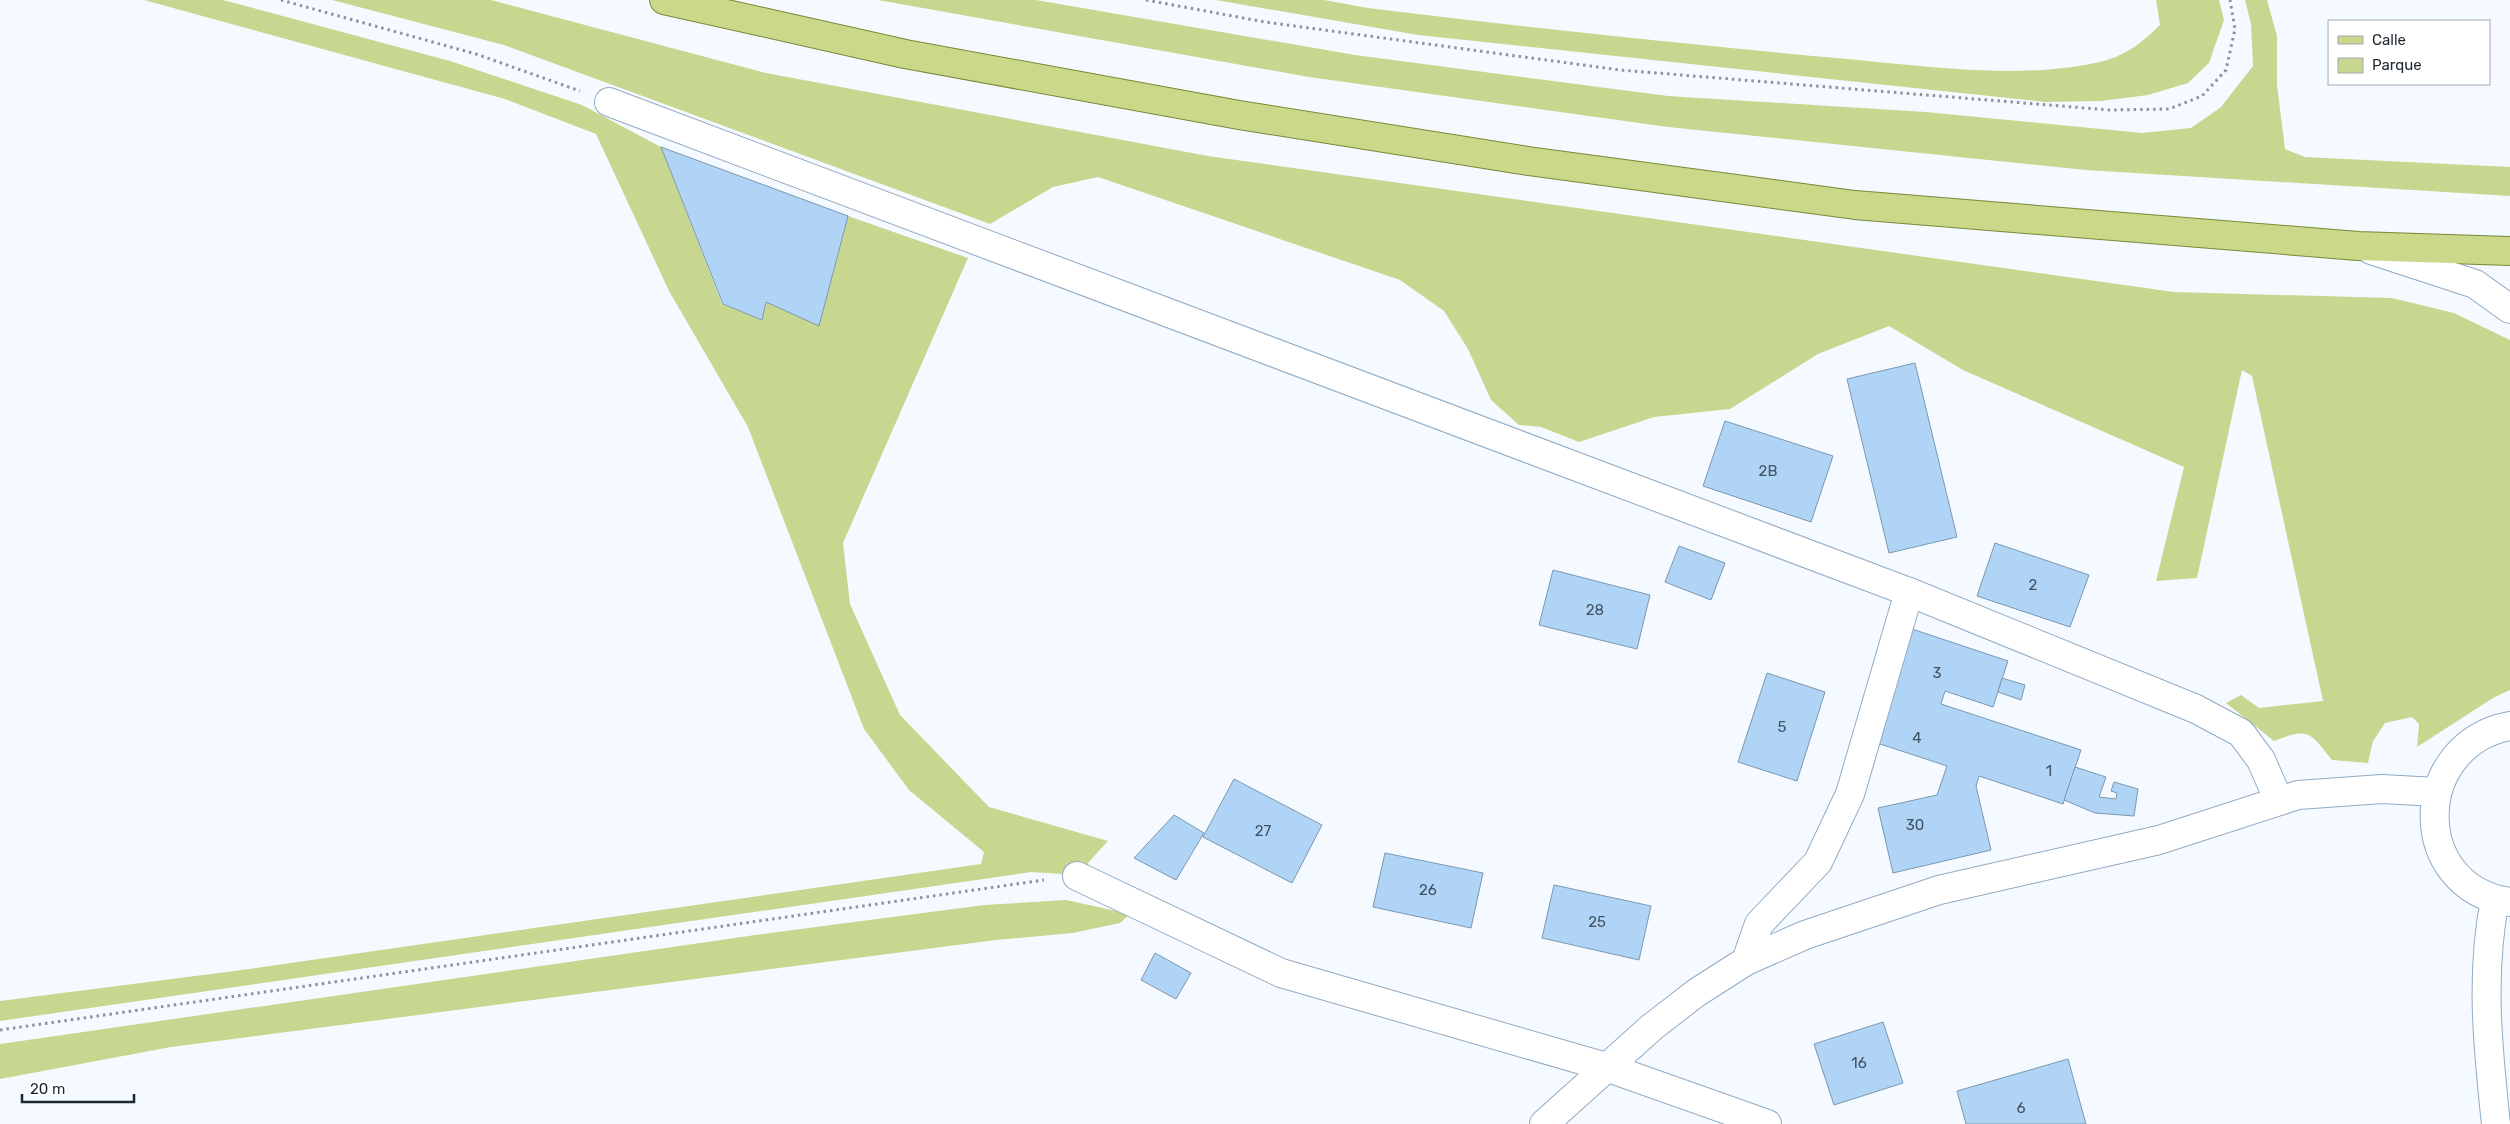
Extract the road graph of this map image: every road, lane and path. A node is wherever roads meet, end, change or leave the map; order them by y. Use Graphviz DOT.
graph roads {
  1 [pos="282,0"];
  2 [pos="664,0"];
  3 [pos="1146,0"];
  4 [pos="2230,0"];
  5 [pos="610,102"];
  6 [pos="2358,246"];
  7 [pos="2510,251"];
  8 [pos="2510,309"];
  9 [pos="1909,592"];
  10 [pos="2510,726"];
  11 [pos="2436,792"];
  12 [pos="2279,801"];
  13 [pos="1076,876"];
  14 [pos="2502,901"];
  15 [pos="1746,961"];
  16 [pos="0,1030"];
  17 [pos="1606,1067"];
  18 [pos="1544,1124"];
  19 [pos="1767,1124"];
  20 [pos="2496,1124"];
  1 -- 5 [label="path"];
  2 -- 6 [label="main road"];
  3 -- 4 [label="path"];
  5 -- 9 [label="street"];
  6 -- 7 [label="main road"];
  6 -- 8 [label="street"];
  9 -- 12 [label="street"];
  9 -- 15 [label="street"];
  10 -- 11 [label="street"];
  11 -- 12 [label="street"];
  11 -- 14 [label="street"];
  12 -- 15 [label="street"];
  13 -- 16 [label="path"];
  13 -- 17 [label="street"];
  14 -- 20 [label="street"];
  15 -- 17 [label="street"];
  17 -- 18 [label="street"];
  17 -- 19 [label="street"];
}
